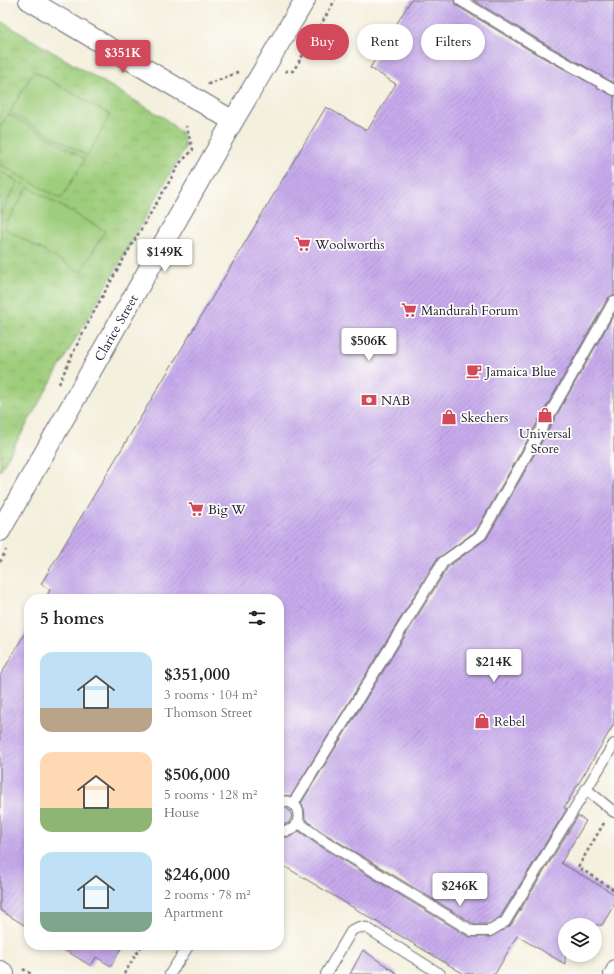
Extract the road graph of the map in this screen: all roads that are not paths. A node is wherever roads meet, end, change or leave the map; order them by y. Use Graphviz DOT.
graph roads {
  1 [pos="29,0"];
  2 [pos="305,0"];
  3 [pos="460,0"];
  4 [pos="614,90"];
  5 [pos="233,121"];
  6 [pos="614,301"];
  7 [pos="0,531"];
  8 [pos="614,744"];
  9 [pos="586,789"];
  10 [pos="284,801"];
  11 [pos="293,804"];
  12 [pos="612,811"];
  13 [pos="298,822"];
  14 [pos="284,830"];
  15 [pos="186,950"];
  16 [pos="614,966"];
  17 [pos="0,972"];
  18 [pos="3,974"];
  19 [pos="170,974"];
  20 [pos="326,974"];
  21 [pos="440,974"];
  22 [pos="609,974"];
  1 -- 5 [label="street"];
  2 -- 5 [label="street, Clarice Street"];
  3 -- 4 [label="lane"];
  5 -- 7 [label="street, Clarice Street"];
  6 -- 11 [label="lane"];
  8 -- 9 [label="lane"];
  9 -- 12 [label="lane"];
  9 -- 13 [label="lane"];
  10 -- 11 [label="lane"];
  11 -- 13 [label="lane"];
  13 -- 14 [label="lane"];
  15 -- 19 [label="lane"];
  16 -- 22 [label="lane"];
  17 -- 18 [label="street"];
  20 -- 21 [label="lane"];
}
